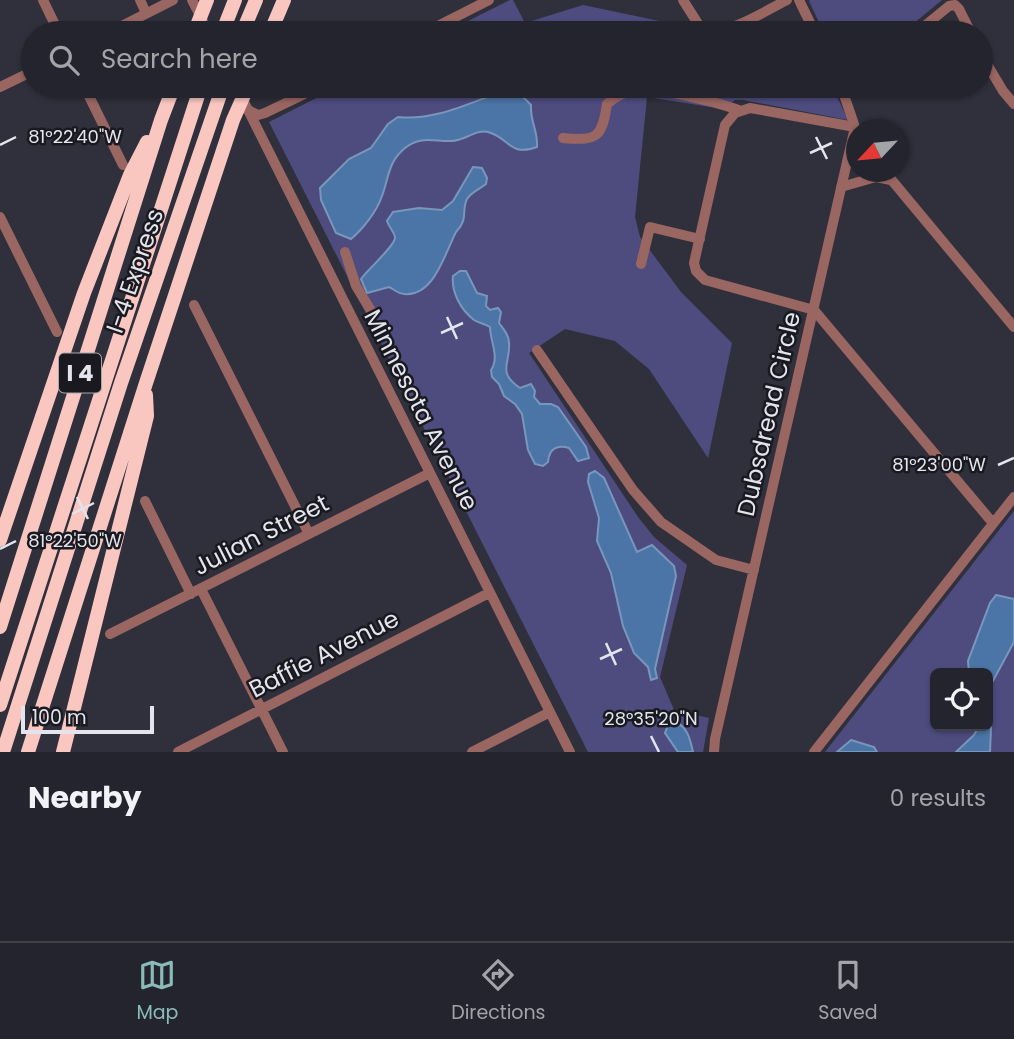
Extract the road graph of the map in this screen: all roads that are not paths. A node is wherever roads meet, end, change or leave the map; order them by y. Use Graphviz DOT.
graph roads {
  1 [pos="43,0"];
  2 [pos="140,0"];
  3 [pos="173,0"];
  4 [pos="192,0"];
  5 [pos="207,0"];
  6 [pos="235,0"];
  7 [pos="256,0"];
  8 [pos="284,0"];
  9 [pos="489,0"];
  10 [pos="683,0"];
  11 [pos="787,0"];
  12 [pos="799,0"];
  13 [pos="146,13"];
  14 [pos="53,21"];
  15 [pos="131,21"];
  16 [pos="199,21"];
  17 [pos="203,21"];
  18 [pos="227,21"];
  19 [pos="247,21"];
  20 [pos="275,21"];
  21 [pos="448,21"];
  22 [pos="696,21"];
  23 [pos="744,21"];
  24 [pos="809,21"];
  25 [pos="931,21"];
  26 [pos="965,21"];
  27 [pos="993,72"];
  28 [pos="21,77"];
  29 [pos="0,88"];
  30 [pos="91,98"];
  31 [pos="169,98"];
  32 [pos="197,98"];
  33 [pos="229,98"];
  34 [pos="233,98"];
  35 [pos="240,98"];
  36 [pos="296,98"];
  37 [pos="614,98"];
  38 [pos="692,98"];
  39 [pos="848,98"];
  40 [pos="1014,104"];
  41 [pos="246,108"];
  42 [pos="741,111"];
  43 [pos="854,119"];
  44 [pos="161,120"];
  45 [pos="846,126"];
  46 [pos="563,138"];
  47 [pos="123,165"];
  48 [pos="846,167"];
  49 [pos="858,182"];
  50 [pos="893,182"];
  51 [pos="841,187"];
  52 [pos="0,217"];
  53 [pos="699,239"];
  54 [pos="345,252"];
  55 [pos="641,264"];
  56 [pos="194,305"];
  57 [pos="814,310"];
  58 [pos="373,314"];
  59 [pos="1014,327"];
  60 [pos="57,332"];
  61 [pos="537,350"];
  62 [pos="146,383"];
  63 [pos="430,473"];
  64 [pos="1014,497"];
  65 [pos="145,501"];
  66 [pos="992,522"];
  67 [pos="309,534"];
  68 [pos="0,540"];
  69 [pos="754,570"];
  70 [pos="196,591"];
  71 [pos="489,593"];
  72 [pos="0,627"];
  73 [pos="110,634"];
  74 [pos="0,705"];
  75 [pos="262,709"];
  76 [pos="550,712"];
  77 [pos="3,752"];
  78 [pos="28,752"];
  79 [pos="63,752"];
  80 [pos="178,752"];
  81 [pos="284,752"];
  82 [pos="472,752"];
  83 [pos="570,752"];
  84 [pos="714,752"];
  85 [pos="814,752"];
  1 -- 14 [label="street"];
  2 -- 13 [label="street"];
  3 -- 13 [label="street"];
  4 -- 17 [label="street"];
  5 -- 16 [label="highway"];
  6 -- 18 [label="highway"];
  7 -- 19 [label="highway"];
  8 -- 20 [label="highway"];
  9 -- 21 [label="street"];
  10 -- 22 [label="street"];
  11 -- 23 [label="street"];
  12 -- 24 [label="street"];
  13 -- 15 [label="street"];
  25 -- 26 [label="street"];
  27 -- 40 [label="street"];
  28 -- 29 [label="street"];
  30 -- 47 [label="street"];
  31 -- 44 [label="highway, I 4"];
  32 -- 74 [label="highway, I-4 Express"];
  33 -- 77 [label="highway, I-4 Express"];
  34 -- 62 [label="highway"];
  35 -- 41 [label="street, Minnesota Avenue"];
  36 -- 41 [label="street"];
  37 -- 46 [label="street"];
  38 -- 42 [label="street"];
  39 -- 43 [label="street"];
  41 -- 63 [label="street, Minnesota Avenue"];
  42 -- 45 [label="street"];
  42 -- 53 [label="street"];
  44 -- 68 [label="highway"];
  44 -- 72 [label="highway, I 4"];
  48 -- 51 [label="street, Dubsdread Circle"];
  49 -- 51 [label="street"];
  50 -- 59 [label="street"];
  51 -- 57 [label="street, Dubsdread Circle"];
  52 -- 60 [label="street"];
  53 -- 55 [label="street"];
  53 -- 57 [label="street"];
  54 -- 58 [label="street"];
  56 -- 67 [label="street"];
  57 -- 66 [label="street"];
  57 -- 69 [label="street, Dubsdread Circle"];
  61 -- 69 [label="street"];
  62 -- 78 [label="highway"];
  62 -- 79 [label="highway"];
  63 -- 67 [label="street, Julian Street"];
  63 -- 71 [label="street, Minnesota Avenue"];
  64 -- 66 [label="street"];
  65 -- 70 [label="street"];
  66 -- 85 [label="street"];
  67 -- 70 [label="street, Julian Street"];
  69 -- 84 [label="street, Dubsdread Circle"];
  70 -- 73 [label="street, Julian Street"];
  70 -- 75 [label="street"];
  71 -- 75 [label="street, Baffie Avenue"];
  71 -- 76 [label="street, Minnesota Avenue"];
  75 -- 80 [label="street, Baffie Avenue"];
  75 -- 81 [label="street"];
  76 -- 82 [label="street"];
  76 -- 83 [label="street, Minnesota Avenue"];
}
